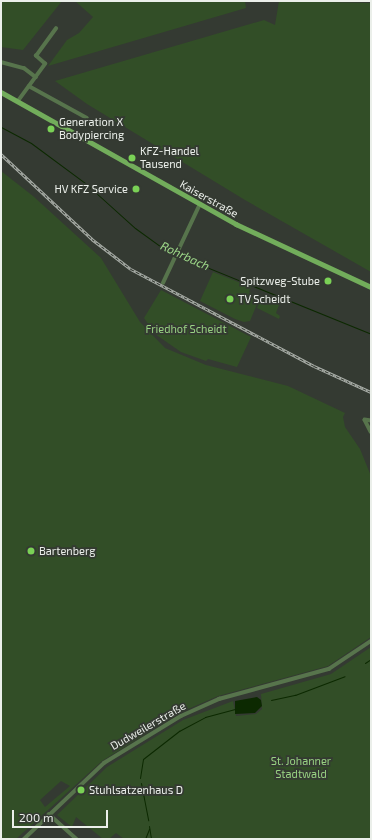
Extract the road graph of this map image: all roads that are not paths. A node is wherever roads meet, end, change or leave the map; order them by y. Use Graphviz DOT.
graph roads {
  1 [pos="56,28"];
  2 [pos="1,62"];
  3 [pos="36,77"];
  4 [pos="29,86"];
  5 [pos="1,92"];
  6 [pos="18,101"];
  7 [pos="87,118"];
  8 [pos="200,204"];
  9 [pos="163,283"];
  10 [pos="371,287"];
  11 [pos="371,421"];
  12 [pos="371,432"];
  13 [pos="371,641"];
  14 [pos="49,814"];
  15 [pos="24,839"];
  16 [pos="77,839"];
  1 -- 3 [label="street"];
  2 -- 3 [label="street"];
  3 -- 4 [label="street"];
  4 -- 6 [label="street"];
  4 -- 7 [label="street"];
  5 -- 6 [label="main road, Kaiserstraße"];
  6 -- 8 [label="main road, Kaiserstraße"];
  8 -- 9 [label="street"];
  8 -- 10 [label="main road, Kaiserstraße"];
  11 -- 12 [label="street"];
  13 -- 14 [label="street, Dudweilerstraße"];
  14 -- 15 [label="street, Dudweilerstraße"];
  14 -- 16 [label="street"];
}
